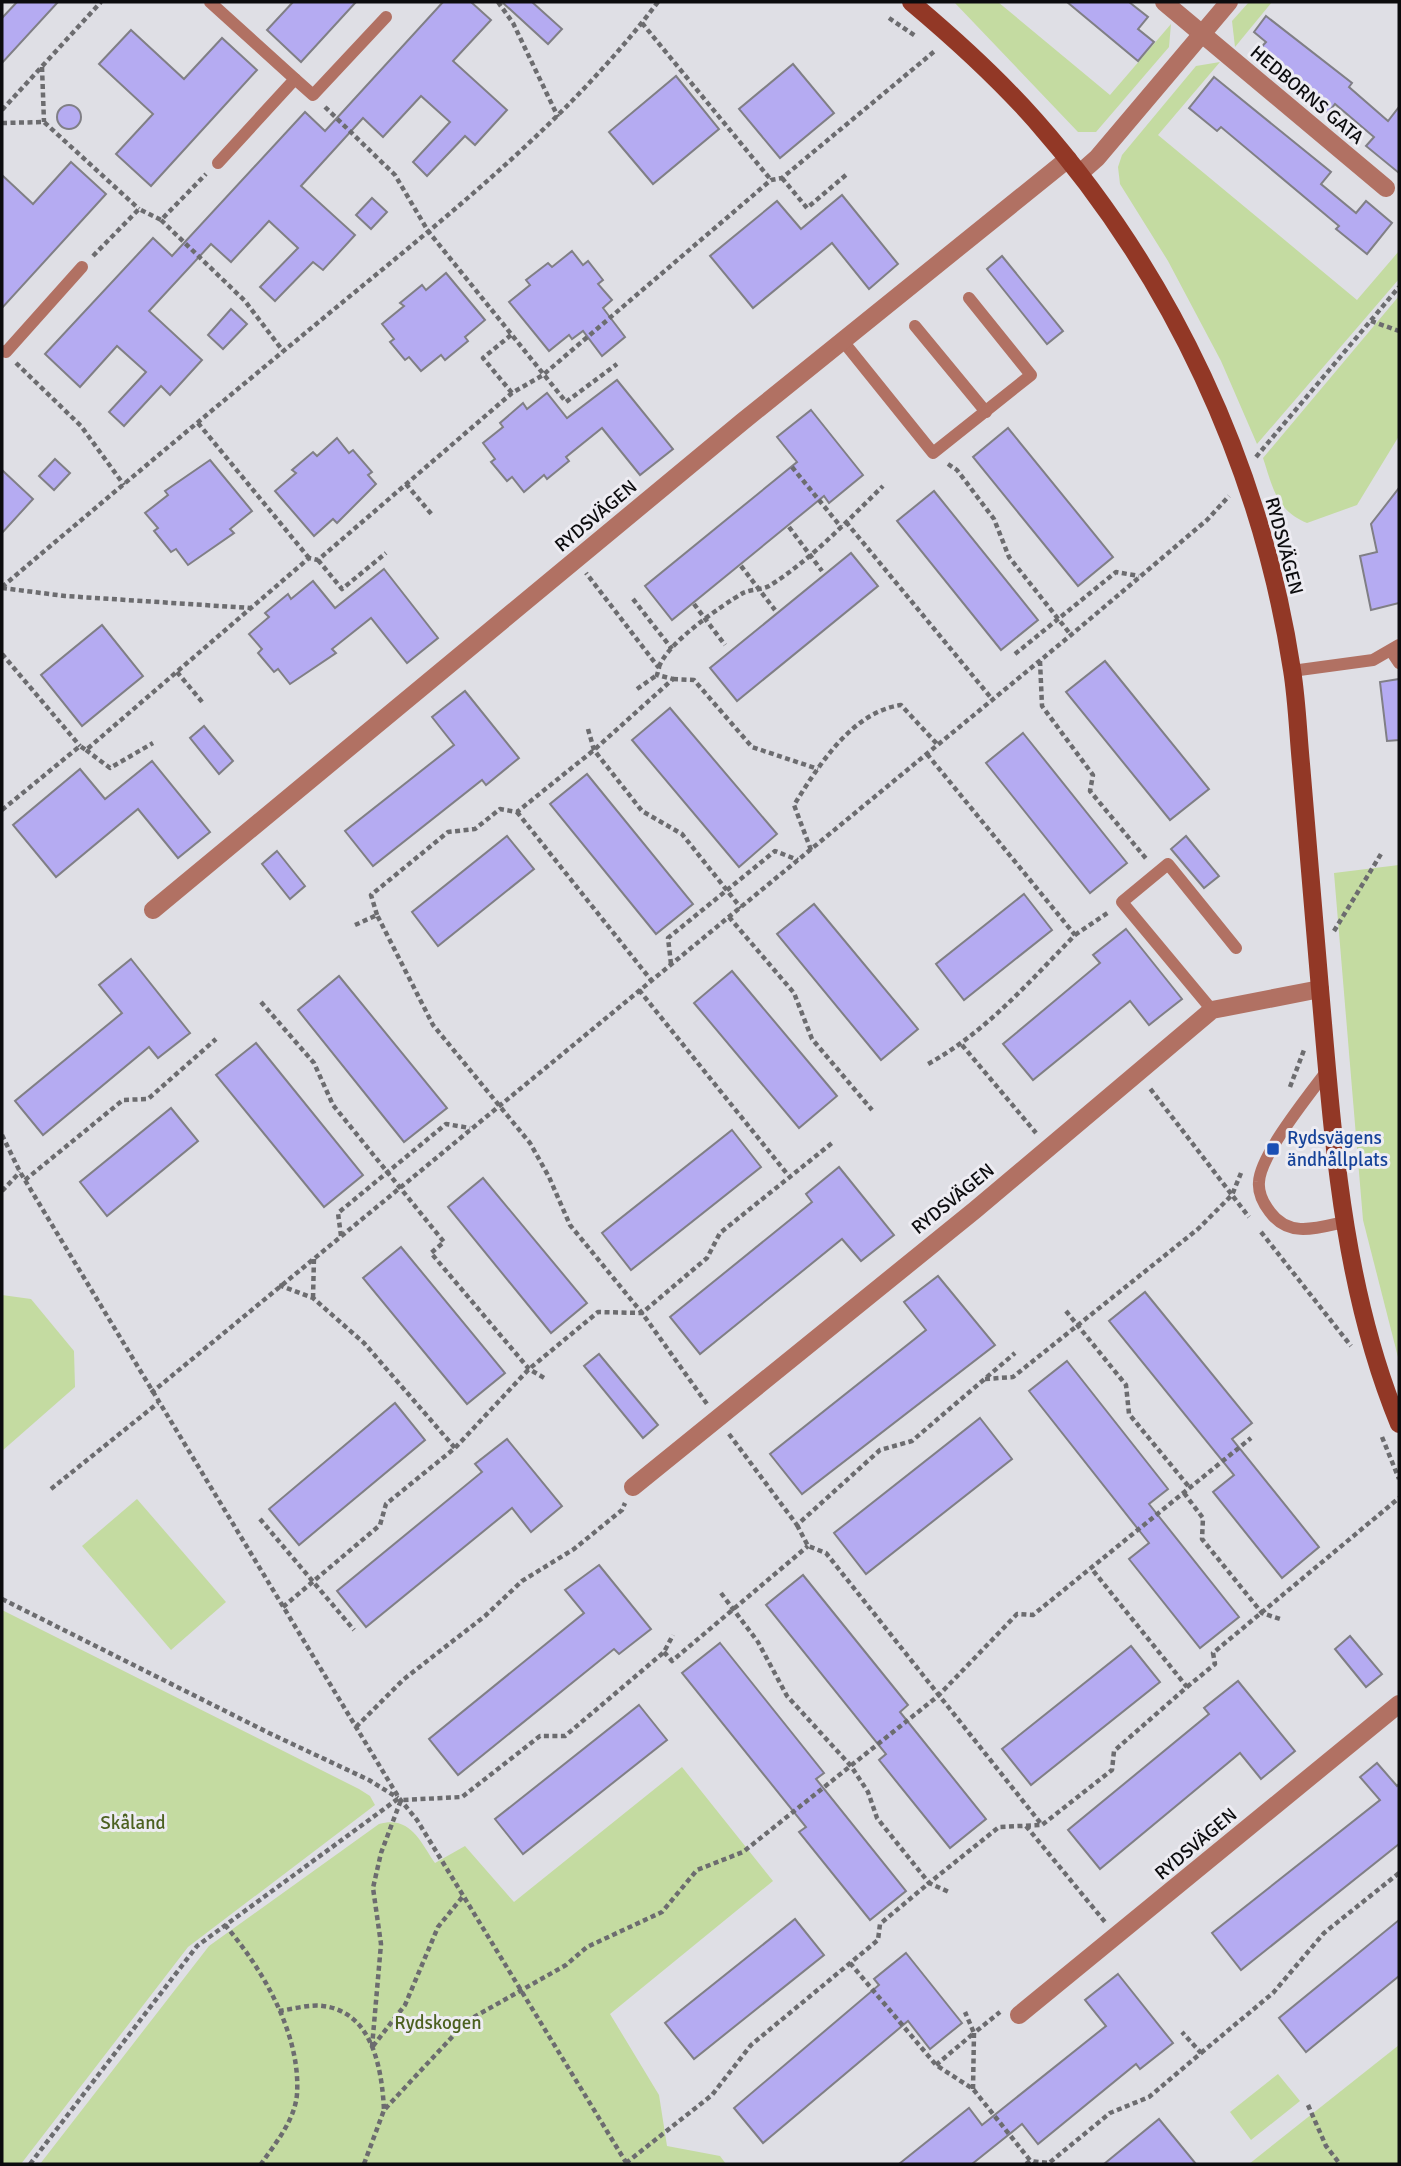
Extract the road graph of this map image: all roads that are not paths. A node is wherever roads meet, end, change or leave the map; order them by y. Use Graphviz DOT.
graph roads {
  1 [pos="210,2"];
  2 [pos="911,2"];
  3 [pos="1164,2"];
  4 [pos="1229,2"];
  5 [pos="386,17"];
  6 [pos="1202,34"];
  7 [pos="295,79"];
  8 [pos="218,163"];
  9 [pos="1074,166"];
  10 [pos="1386,188"];
  11 [pos="82,267"];
  12 [pos="969,298"];
  13 [pos="915,326"];
  14 [pos="842,340"];
  15 [pos="4,352"];
  16 [pos="986,412"];
  17 [pos="1395,648"];
  18 [pos="1399,663"];
  19 [pos="1293,671"];
  20 [pos="153,910"];
  21 [pos="1236,948"];
  22 [pos="1320,989"];
  23 [pos="1212,1010"];
  24 [pos="1326,1072"];
  25 [pos="1344,1222"];
  26 [pos="1399,1424"];
  27 [pos="634,1487"];
  28 [pos="1399,1704"];
  29 [pos="1019,2015"];
  1 -- 7 [label="lane"];
  2 -- 9 [label="street, RYDSVÄGEN"];
  3 -- 6 [label="street, HEDBORNS GATA"];
  4 -- 6 [label="street"];
  5 -- 7 [label="lane"];
  6 -- 9 [label="street"];
  6 -- 10 [label="street, HEDBORNS GATA"];
  7 -- 8 [label="lane"];
  9 -- 14 [label="street, RYDSVÄGEN"];
  9 -- 19 [label="street, RYDSVÄGEN"];
  11 -- 15 [label="lane"];
  12 -- 16 [label="lane"];
  13 -- 16 [label="lane"];
  14 -- 16 [label="lane"];
  14 -- 20 [label="street, RYDSVÄGEN"];
  17 -- 18 [label="lane"];
  17 -- 19 [label="lane"];
  19 -- 22 [label="street, RYDSVÄGEN"];
  21 -- 23 [label="lane"];
  22 -- 23 [label="street, RYDSVÄGEN"];
  22 -- 24 [label="street, RYDSVÄGEN"];
  23 -- 27 [label="street, RYDSVÄGEN"];
  24 -- 25 [label="street, RYDSVÄGEN"];
  24 -- 25 [label="lane"];
  25 -- 26 [label="street, RYDSVÄGEN"];
  28 -- 29 [label="street, RYDSVÄGEN"];
}
